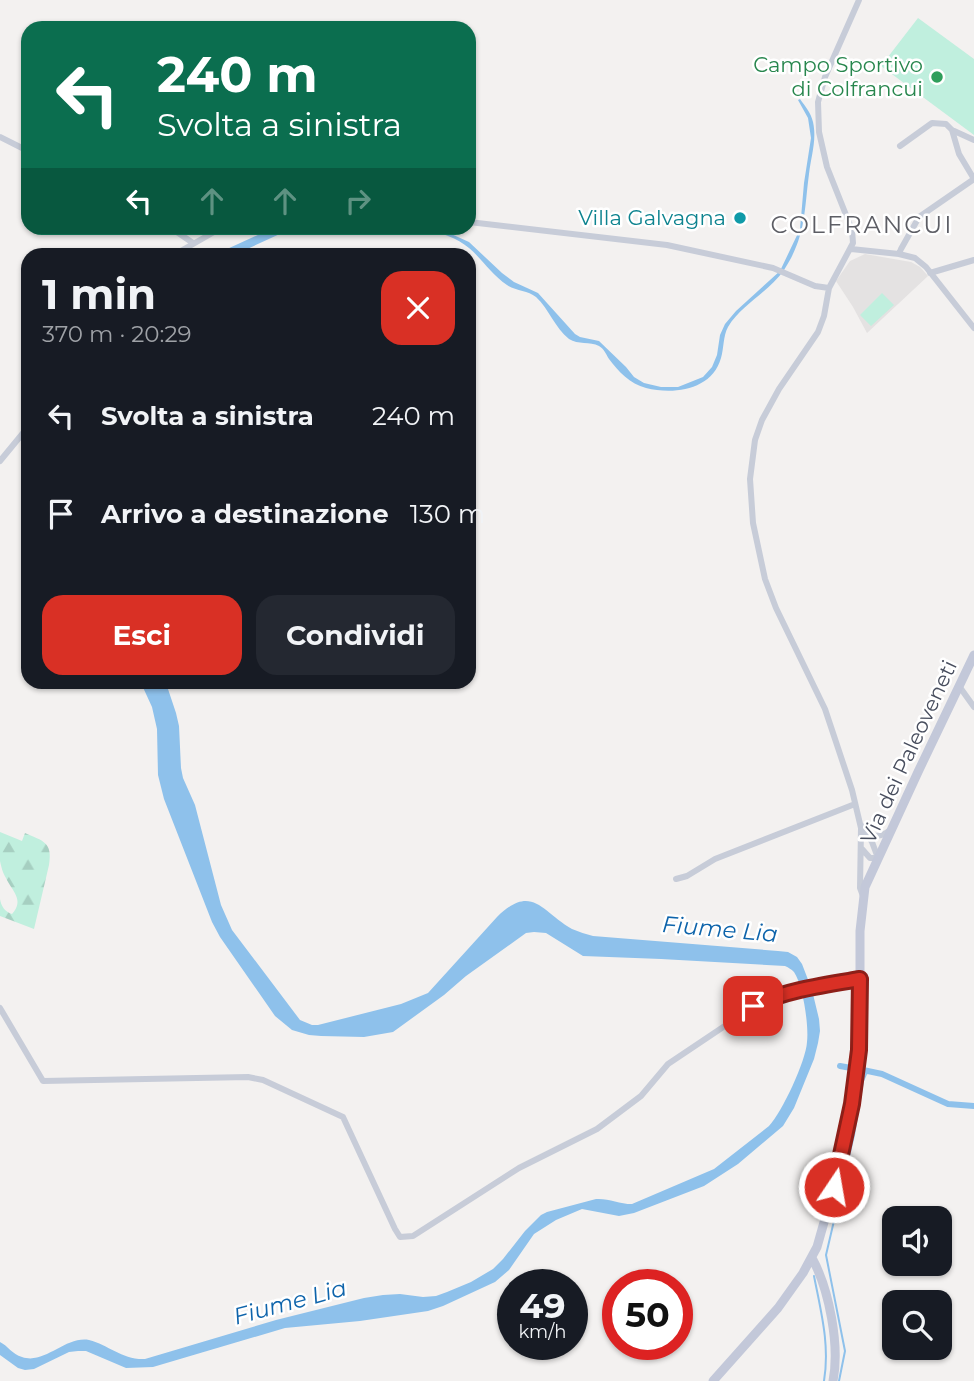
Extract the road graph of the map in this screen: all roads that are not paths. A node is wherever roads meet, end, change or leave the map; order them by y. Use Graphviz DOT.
graph roads {
  1 [pos="859,0"];
  2 [pos="953,130"];
  3 [pos="0,137"];
  4 [pos="974,140"];
  5 [pos="900,146"];
  6 [pos="21,148"];
  7 [pos="974,179"];
  8 [pos="476,223"];
  9 [pos="181,235"];
  10 [pos="208,235"];
  11 [pos="193,243"];
  12 [pos="185,248"];
  13 [pos="851,249"];
  14 [pos="899,254"];
  15 [pos="974,260"];
  16 [pos="930,273"];
  17 [pos="829,288"];
  18 [pos="974,328"];
  19 [pos="21,436"];
  20 [pos="0,461"];
  21 [pos="974,656"];
  22 [pos="959,686"];
  23 [pos="974,707"];
  24 [pos="855,804"];
  25 [pos="862,827"];
  26 [pos="891,829"];
  27 [pos="861,848"];
  28 [pos="877,861"];
  29 [pos="676,878"];
  30 [pos="864,896"];
  31 [pos="860,979"];
  32 [pos="0,1008"];
  33 [pos="812,1258"];
  34 [pos="713,1381"];
  35 [pos="833,1381"];
  1 -- 13 [label="street"];
  2 -- 4 [label="street"];
  2 -- 5 [label="street"];
  2 -- 7 [label="street"];
  3 -- 6 [label="street"];
  7 -- 14 [label="street"];
  8 -- 17 [label="street"];
  9 -- 11 [label="street"];
  10 -- 11 [label="street"];
  11 -- 12 [label="street"];
  13 -- 14 [label="street"];
  13 -- 17 [label="street"];
  14 -- 16 [label="street"];
  15 -- 16 [label="street"];
  16 -- 18 [label="street"];
  17 -- 24 [label="street"];
  19 -- 20 [label="street"];
  21 -- 22 [label="main road, Via dei Paleoveneti"];
  22 -- 23 [label="street"];
  22 -- 26 [label="main road, Via dei Paleoveneti"];
  24 -- 25 [label="street"];
  24 -- 29 [label="street"];
  25 -- 26 [label="street"];
  25 -- 27 [label="street"];
  25 -- 28 [label="street"];
  26 -- 28 [label="main road, Via dei Paleoveneti"];
  27 -- 28 [label="street"];
  27 -- 30 [label="street"];
  28 -- 30 [label="main road, Via dei Paleoveneti"];
  30 -- 31 [label="main road, Via dei Paleoveneti"];
  31 -- 32 [label="street"];
  31 -- 33 [label="main road, Via dei Paleoveneti"];
  33 -- 34 [label="main road, Via dei Paleoveneti"];
  33 -- 35 [label="main road"];
}
